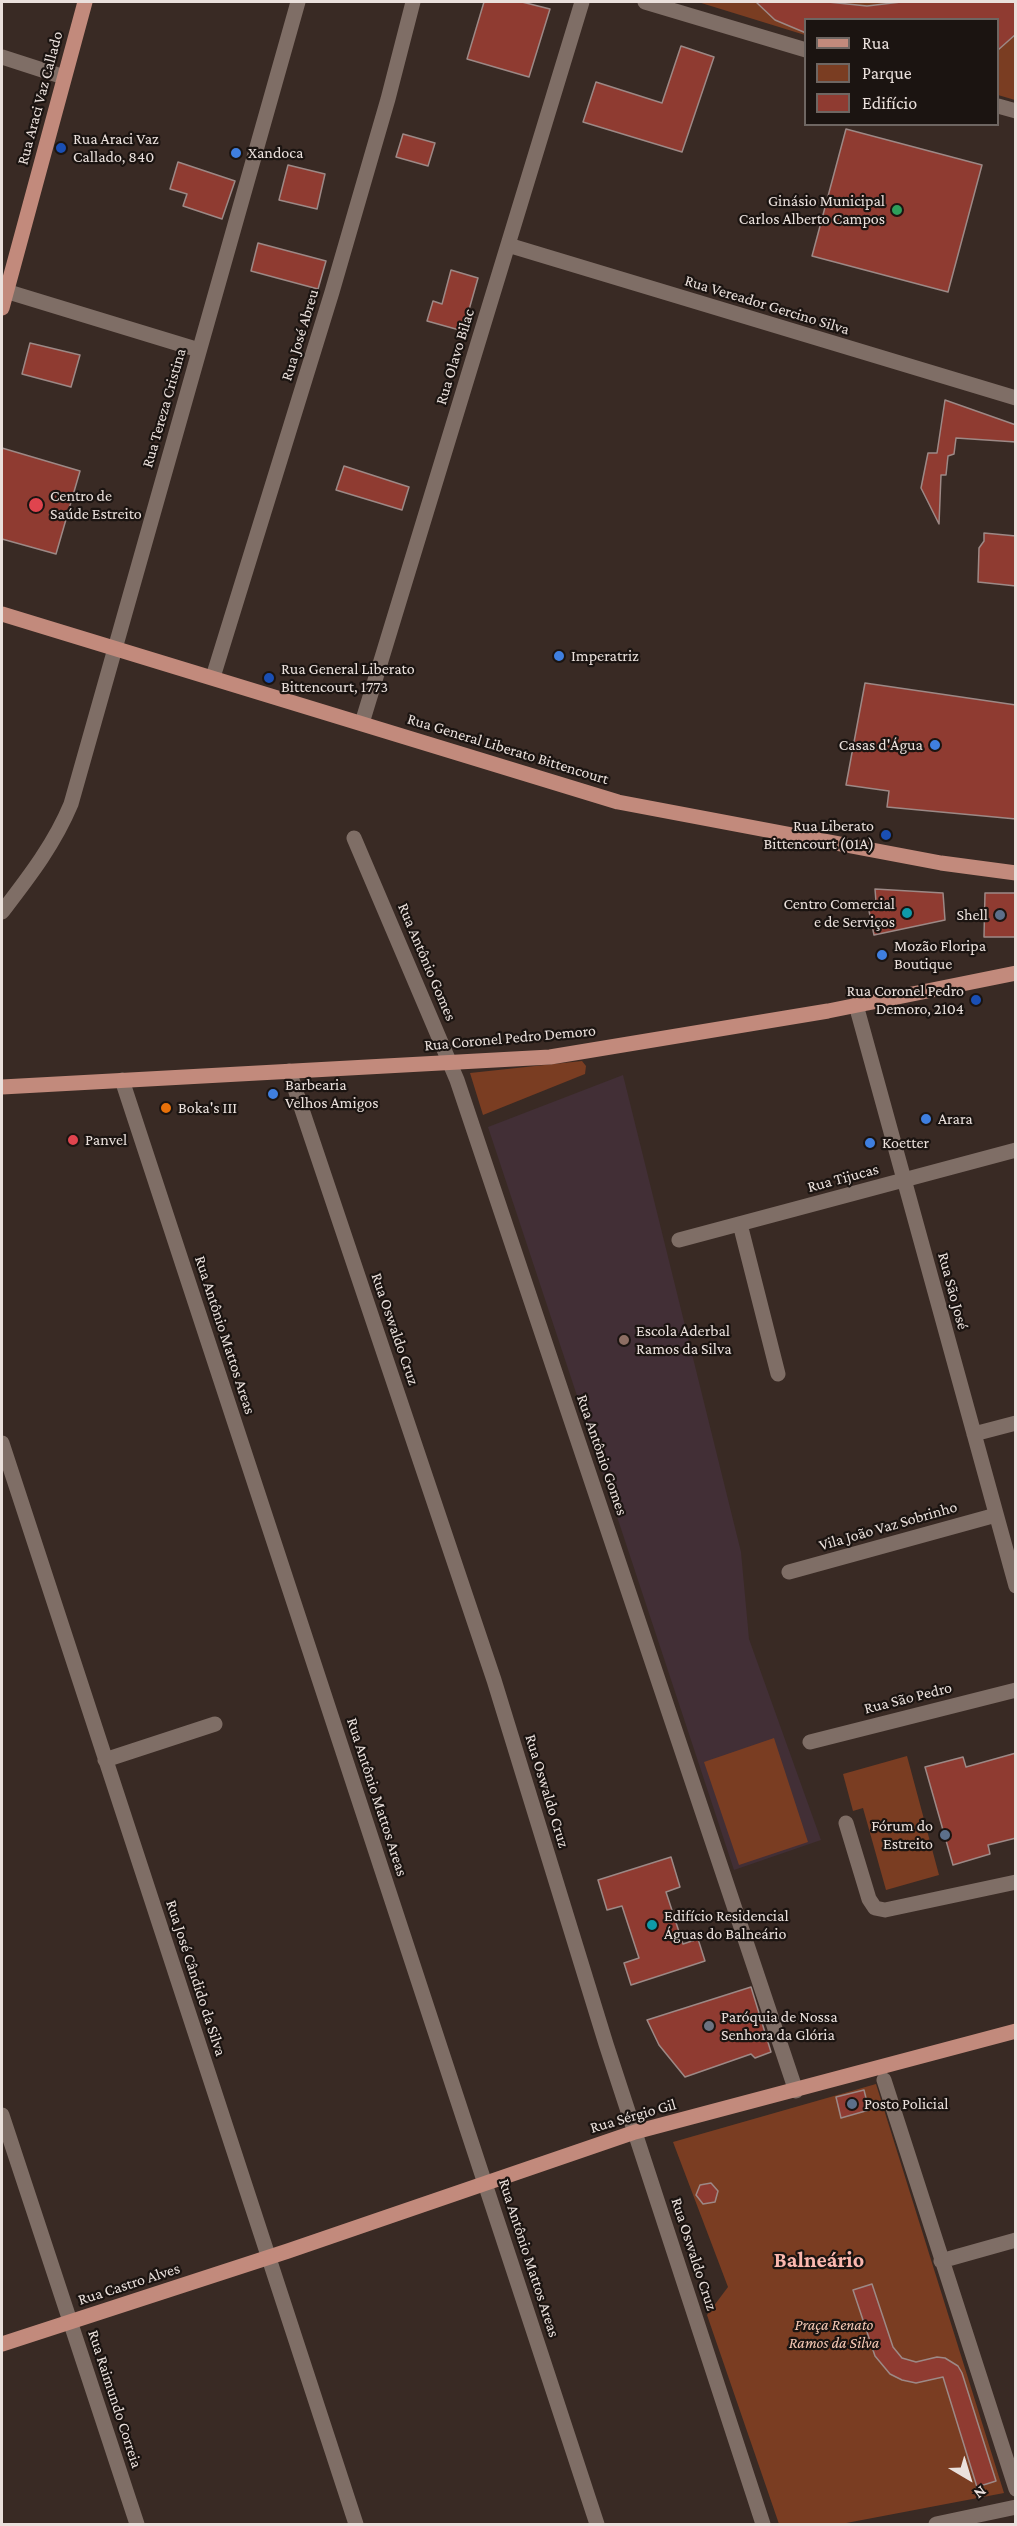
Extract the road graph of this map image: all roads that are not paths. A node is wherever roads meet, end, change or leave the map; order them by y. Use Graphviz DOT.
graph roads {
  1 [pos="85,2"];
  2 [pos="298,2"];
  3 [pos="413,2"];
  4 [pos="582,2"];
  5 [pos="645,2"];
  6 [pos="804,49"];
  7 [pos="2,57"];
  8 [pos="64,77"];
  9 [pos="999,106"];
  10 [pos="1016,111"];
  11 [pos="508,245"];
  12 [pos="4,291"];
  13 [pos="2,308"];
  14 [pos="199,350"];
  15 [pos="1016,398"];
  16 [pos="2,614"];
  17 [pos="115,647"];
  18 [pos="213,677"];
  19 [pos="362,723"];
  20 [pos="354,838"];
  21 [pos="1016,873"];
  22 [pos="2,912"];
  23 [pos="1016,973"];
  24 [pos="856,1005"];
  25 [pos="450,1062"];
  26 [pos="289,1071"];
  27 [pos="122,1080"];
  28 [pos="2,1087"];
  29 [pos="1016,1150"];
  30 [pos="904,1179"];
  31 [pos="740,1224"];
  32 [pos="679,1240"];
  33 [pos="778,1374"];
  34 [pos="1016,1423"];
  35 [pos="974,1434"];
  36 [pos="2,1443"];
  37 [pos="996,1515"];
  38 [pos="789,1572"];
  39 [pos="1016,1586"];
  40 [pos="1016,1690"];
  41 [pos="215,1724"];
  42 [pos="810,1742"];
  43 [pos="105,1761"];
  44 [pos="846,1823"];
  45 [pos="1016,1882"];
  46 [pos="1016,2031"];
  47 [pos="884,2080"];
  48 [pos="796,2091"];
  49 [pos="2,2115"];
  50 [pos="635,2132"];
  51 [pos="485,2185"];
  52 [pos="1016,2240"];
  53 [pos="268,2258"];
  54 [pos="941,2261"];
  55 [pos="70,2322"];
  56 [pos="2,2344"];
  57 [pos="1016,2488"];
  58 [pos="1016,2507"];
  59 [pos="137,2524"];
  60 [pos="356,2524"];
  61 [pos="597,2524"];
  62 [pos="763,2524"];
  63 [pos="936,2524"];
  1 -- 8 [label="main road, Rua Araci Vaz Callado"];
  2 -- 14 [label="street, Rua Tereza Cristina"];
  3 -- 18 [label="street, Rua José Abreu"];
  4 -- 11 [label="street, Rua Olavo Bilac"];
  5 -- 6 [label="street"];
  7 -- 8 [label="street"];
  8 -- 12 [label="main road, Rua Araci Vaz Callado"];
  9 -- 10 [label="street"];
  11 -- 15 [label="street, Rua Vereador Gercino Silva"];
  11 -- 19 [label="street, Rua Olavo Bilac"];
  12 -- 13 [label="main road, Rua Araci Vaz Callado"];
  12 -- 14 [label="street"];
  14 -- 17 [label="street, Rua Tereza Cristina"];
  16 -- 17 [label="main road, Rua General Liberato Bittencourt"];
  17 -- 18 [label="main road, Rua General Liberato Bittencourt"];
  17 -- 22 [label="street, Rua Tereza Cristina"];
  18 -- 19 [label="main road, Rua General Liberato Bittencourt"];
  19 -- 21 [label="main road, Rua General Liberato Bittencourt"];
  20 -- 25 [label="street, Rua Antônio Gomes"];
  23 -- 24 [label="main road, Rua Coronel Pedro Demoro"];
  24 -- 25 [label="main road, Rua Coronel Pedro Demoro"];
  24 -- 30 [label="street, Rua São José"];
  25 -- 26 [label="main road, Rua Coronel Pedro Demoro"];
  25 -- 48 [label="street, Rua Antônio Gomes"];
  26 -- 27 [label="main road, Rua Coronel Pedro Demoro"];
  26 -- 50 [label="street, Rua Oswaldo Cruz"];
  27 -- 28 [label="main road, Rua Coronel Pedro Demoro"];
  27 -- 51 [label="street, Rua Antônio Mattos Areas"];
  29 -- 30 [label="street, Rua Tijucas"];
  30 -- 31 [label="street, Rua Tijucas"];
  30 -- 35 [label="street, Rua São José"];
  31 -- 32 [label="street, Rua Tijucas"];
  31 -- 33 [label="street"];
  34 -- 35 [label="street"];
  35 -- 37 [label="street, Rua São José"];
  36 -- 43 [label="street, Rua José Cândido da Silva"];
  37 -- 38 [label="street, Vila João Vaz Sobrinho"];
  37 -- 39 [label="street, Rua São José"];
  40 -- 42 [label="street, Rua São Pedro"];
  41 -- 43 [label="street"];
  43 -- 53 [label="street, Rua José Cândido da Silva"];
  44 -- 45 [label="street"];
  46 -- 48 [label="main road, Rua Sérgio Gil"];
  47 -- 54 [label="street"];
  48 -- 50 [label="main road, Rua Sérgio Gil"];
  49 -- 55 [label="street, Rua Raimundo Correia"];
  50 -- 51 [label="main road, Rua Sérgio Gil"];
  50 -- 62 [label="street, Rua Oswaldo Cruz"];
  51 -- 53 [label="main road, Rua Sérgio Gil"];
  51 -- 61 [label="street, Rua Antônio Mattos Areas"];
  52 -- 54 [label="street"];
  53 -- 55 [label="main road, Rua Castro Alves"];
  53 -- 60 [label="street, Rua José Cândido da Silva"];
  54 -- 57 [label="street"];
  55 -- 56 [label="main road, Rua Castro Alves"];
  55 -- 59 [label="street, Rua Raimundo Correia"];
  58 -- 63 [label="street"];
}
